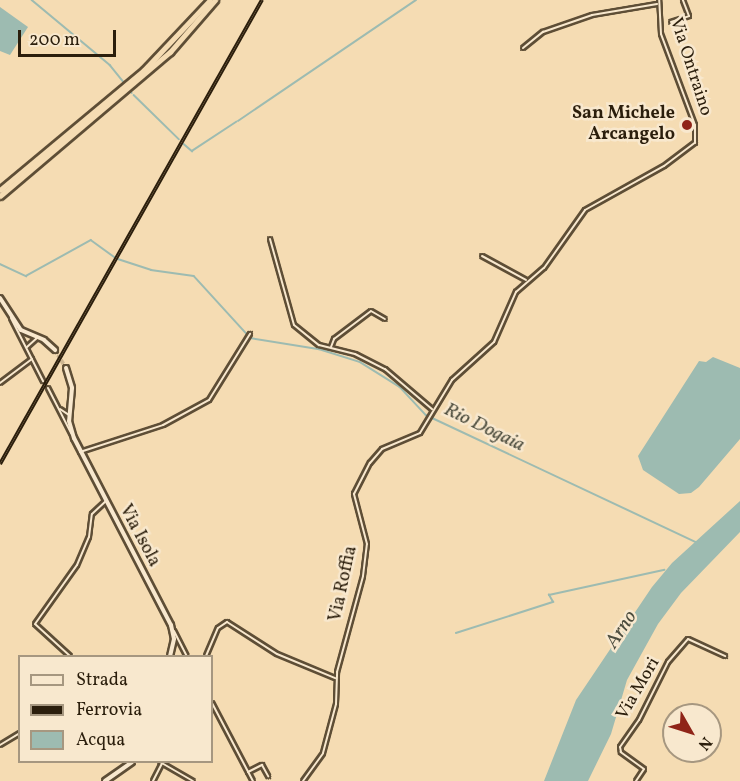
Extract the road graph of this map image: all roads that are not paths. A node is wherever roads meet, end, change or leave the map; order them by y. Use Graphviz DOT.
graph roads {
  1 [pos="210,0"];
  2 [pos="215,0"];
  3 [pos="659,0"];
  4 [pos="683,0"];
  5 [pos="659,4"];
  6 [pos="671,22"];
  7 [pos="523,48"];
  8 [pos="695,143"];
  9 [pos="0,190"];
  10 [pos="0,196"];
  11 [pos="270,239"];
  12 [pos="482,256"];
  13 [pos="526,280"];
  14 [pos="0,298"];
  15 [pos="11,318"];
  16 [pos="385,319"];
  17 [pos="28,334"];
  18 [pos="250,334"];
  19 [pos="39,338"];
  20 [pos="26,343"];
  21 [pos="331,347"];
  22 [pos="55,350"];
  23 [pos="32,359"];
  24 [pos="66,368"];
  25 [pos="44,381"];
  26 [pos="0,384"];
  27 [pos="48,388"];
  28 [pos="71,402"];
  29 [pos="433,410"];
  30 [pos="63,413"];
  31 [pos="69,415"];
  32 [pos="74,438"];
  33 [pos="80,452"];
  34 [pos="106,501"];
  35 [pos="171,626"];
  36 [pos="173,646"];
  37 [pos="182,646"];
  38 [pos="184,651"];
  39 [pos="68,655"];
  40 [pos="171,655"];
  41 [pos="186,655"];
  42 [pos="207,655"];
  43 [pos="725,656"];
  44 [pos="336,679"];
  45 [pos="213,705"];
  46 [pos="18,734"];
  47 [pos="0,745"];
  48 [pos="131,763"];
  49 [pos="161,763"];
  50 [pos="163,763"];
  51 [pos="248,772"];
  52 [pos="268,776"];
  53 [pos="105,781"];
  54 [pos="153,781"];
  55 [pos="193,781"];
  56 [pos="253,781"];
  57 [pos="303,781"];
  58 [pos="636,781"];
  1 -- 9 [label="highway"];
  2 -- 10 [label="highway"];
  3 -- 5 [label="street, Via Ontraino"];
  4 -- 6 [label="street"];
  5 -- 7 [label="street"];
  5 -- 8 [label="street, Via Ontraino"];
  8 -- 13 [label="street, Via Roffia"];
  11 -- 21 [label="street"];
  12 -- 13 [label="street"];
  13 -- 29 [label="street, Via Roffia"];
  14 -- 15 [label="street"];
  15 -- 17 [label="street"];
  15 -- 20 [label="street"];
  16 -- 21 [label="street"];
  17 -- 19 [label="street"];
  17 -- 20 [label="street"];
  17 -- 20 [label="street"];
  18 -- 33 [label="street"];
  19 -- 20 [label="street"];
  19 -- 22 [label="street"];
  20 -- 23 [label="street"];
  21 -- 29 [label="street"];
  23 -- 25 [label="street"];
  23 -- 26 [label="street"];
  24 -- 28 [label="street, Via Isola"];
  27 -- 30 [label="street, Via Isola"];
  28 -- 30 [label="street"];
  28 -- 31 [label="street, Via Isola"];
  29 -- 44 [label="street, Via Roffia"];
  30 -- 31 [label="street"];
  30 -- 31 [label="street, Via Isola"];
  30 -- 32 [label="street, Via Isola"];
  31 -- 32 [label="street, Via Isola"];
  32 -- 33 [label="street, Via Isola"];
  33 -- 34 [label="street, Via Isola"];
  34 -- 35 [label="street, Via Isola"];
  34 -- 39 [label="street"];
  35 -- 36 [label="street"];
  35 -- 37 [label="street, Via Isola"];
  36 -- 37 [label="street"];
  36 -- 38 [label="street"];
  36 -- 40 [label="street"];
  37 -- 38 [label="street, Via Isola"];
  38 -- 41 [label="street, Via Isola"];
  42 -- 44 [label="street"];
  43 -- 58 [label="street, Via Mori"];
  44 -- 57 [label="street, Via Roffia"];
  45 -- 51 [label="street"];
  46 -- 47 [label="street"];
  48 -- 53 [label="street"];
  49 -- 54 [label="street"];
  50 -- 55 [label="street"];
  51 -- 52 [label="street"];
  51 -- 56 [label="street"];
}
